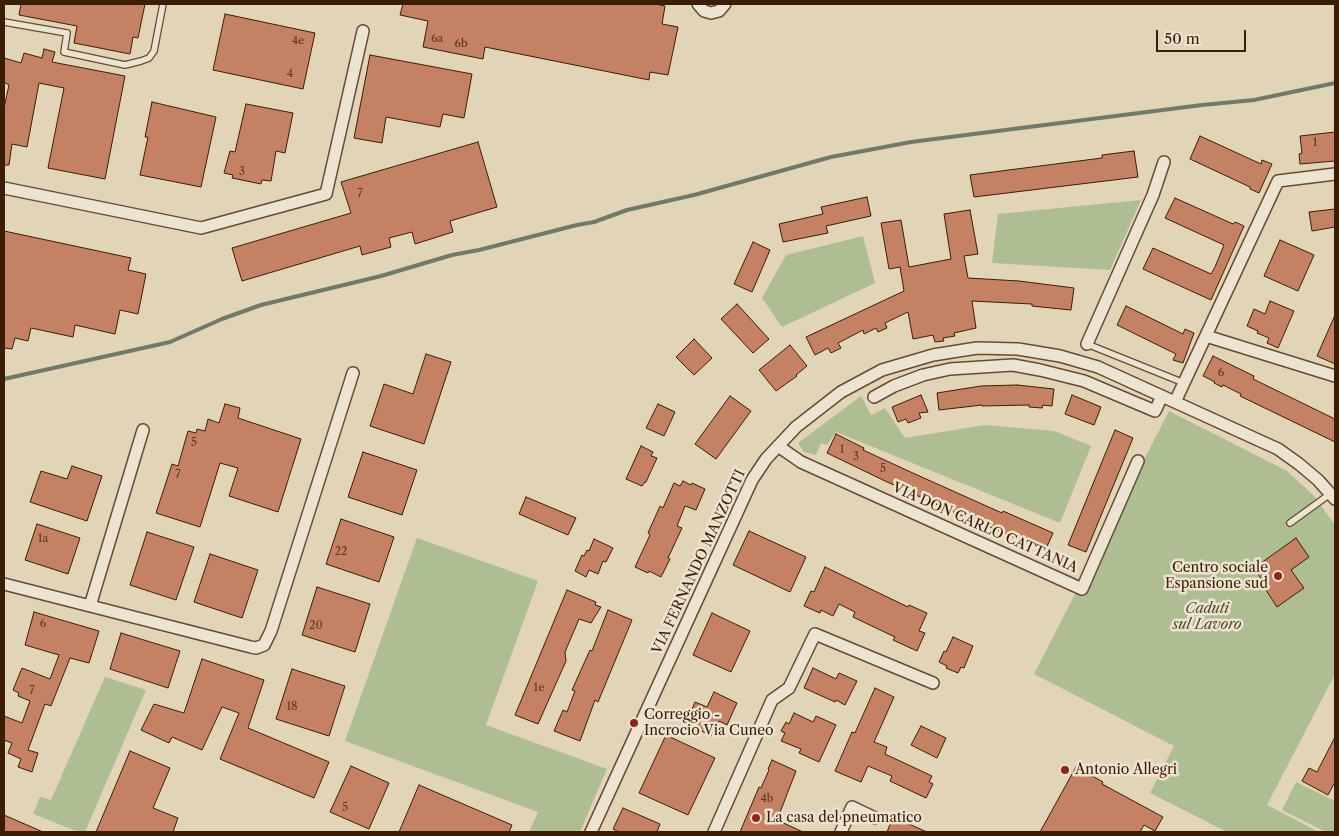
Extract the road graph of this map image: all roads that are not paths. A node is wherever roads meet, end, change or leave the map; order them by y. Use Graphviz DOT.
graph roads {
  1 [pos="163,4"];
  2 [pos="698,4"];
  3 [pos="724,4"];
  4 [pos="4,22"];
  5 [pos="363,31"];
  6 [pos="1164,162"];
  7 [pos="1335,174"];
  8 [pos="4,188"];
  9 [pos="1206,336"];
  10 [pos="1087,344"];
  11 [pos="353,373"];
  12 [pos="1335,376"];
  13 [pos="1184,383"];
  14 [pos="1162,396"];
  15 [pos="874,397"];
  16 [pos="1175,402"];
  17 [pos="142,430"];
  18 [pos="778,446"];
  19 [pos="1138,461"];
  20 [pos="1334,497"];
  21 [pos="1290,523"];
  22 [pos="4,584"];
  23 [pos="90,606"];
  24 [pos="933,683"];
  25 [pos="875,818"];
  26 [pos="591,832"];
  27 [pos="714,832"];
  28 [pos="841,832"];
  1 -- 4 [label="lane"];
  2 -- 3 [label="street"];
  5 -- 8 [label="street"];
  6 -- 10 [label="street"];
  7 -- 9 [label="street"];
  9 -- 12 [label="street"];
  9 -- 13 [label="street"];
  10 -- 13 [label="lane"];
  11 -- 23 [label="street"];
  13 -- 16 [label="street"];
  14 -- 15 [label="street"];
  14 -- 16 [label="street, VIA FERNANDO MANZOTTI"];
  14 -- 18 [label="street, VIA FERNANDO MANZOTTI"];
  16 -- 20 [label="street, VIA FERNANDO MANZOTTI"];
  17 -- 23 [label="street"];
  18 -- 19 [label="street, VIA DON CARLO CATTANIA"];
  18 -- 26 [label="street, VIA FERNANDO MANZOTTI"];
  20 -- 21 [label="lane"];
  22 -- 23 [label="street"];
  24 -- 27 [label="street"];
  25 -- 28 [label="street"];
}
